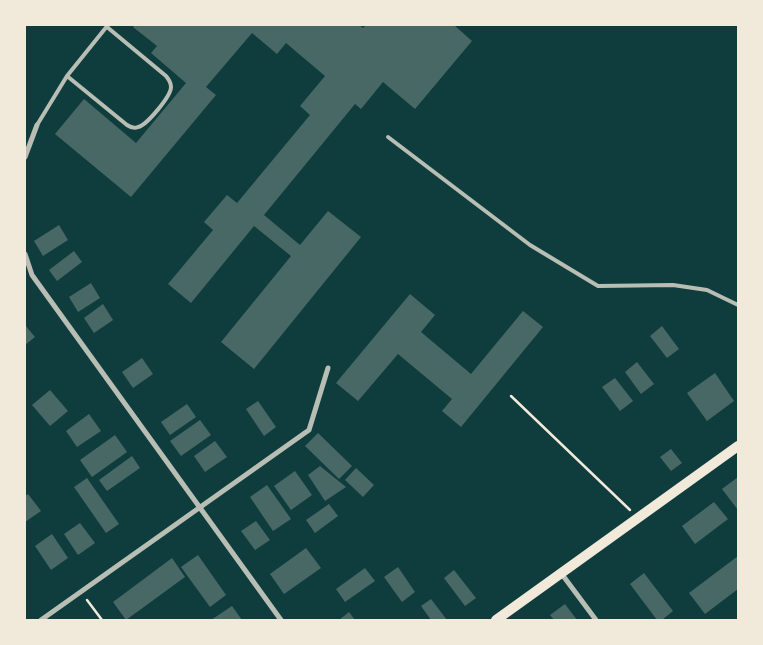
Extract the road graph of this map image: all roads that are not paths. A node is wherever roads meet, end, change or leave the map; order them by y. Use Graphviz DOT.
graph roads {
  1 [pos="108,26"];
  2 [pos="67,76"];
  3 [pos="37,126"];
  4 [pos="388,137"];
  5 [pos="25,157"];
  6 [pos="25,254"];
  7 [pos="738,305"];
  8 [pos="328,368"];
  9 [pos="738,446"];
  10 [pos="200,507"];
  11 [pos="561,574"];
  12 [pos="41,620"];
  13 [pos="281,620"];
  14 [pos="496,620"];
  15 [pos="596,620"];
  1 -- 2 [label="lane"];
  1 -- 2 [label="lane"];
  2 -- 3 [label="lane"];
  3 -- 5 [label="street"];
  4 -- 7 [label="lane"];
  6 -- 10 [label="street"];
  8 -- 10 [label="street"];
  9 -- 11 [label="main road"];
  10 -- 12 [label="street"];
  10 -- 13 [label="street"];
  11 -- 14 [label="main road"];
  11 -- 15 [label="street"];
}
